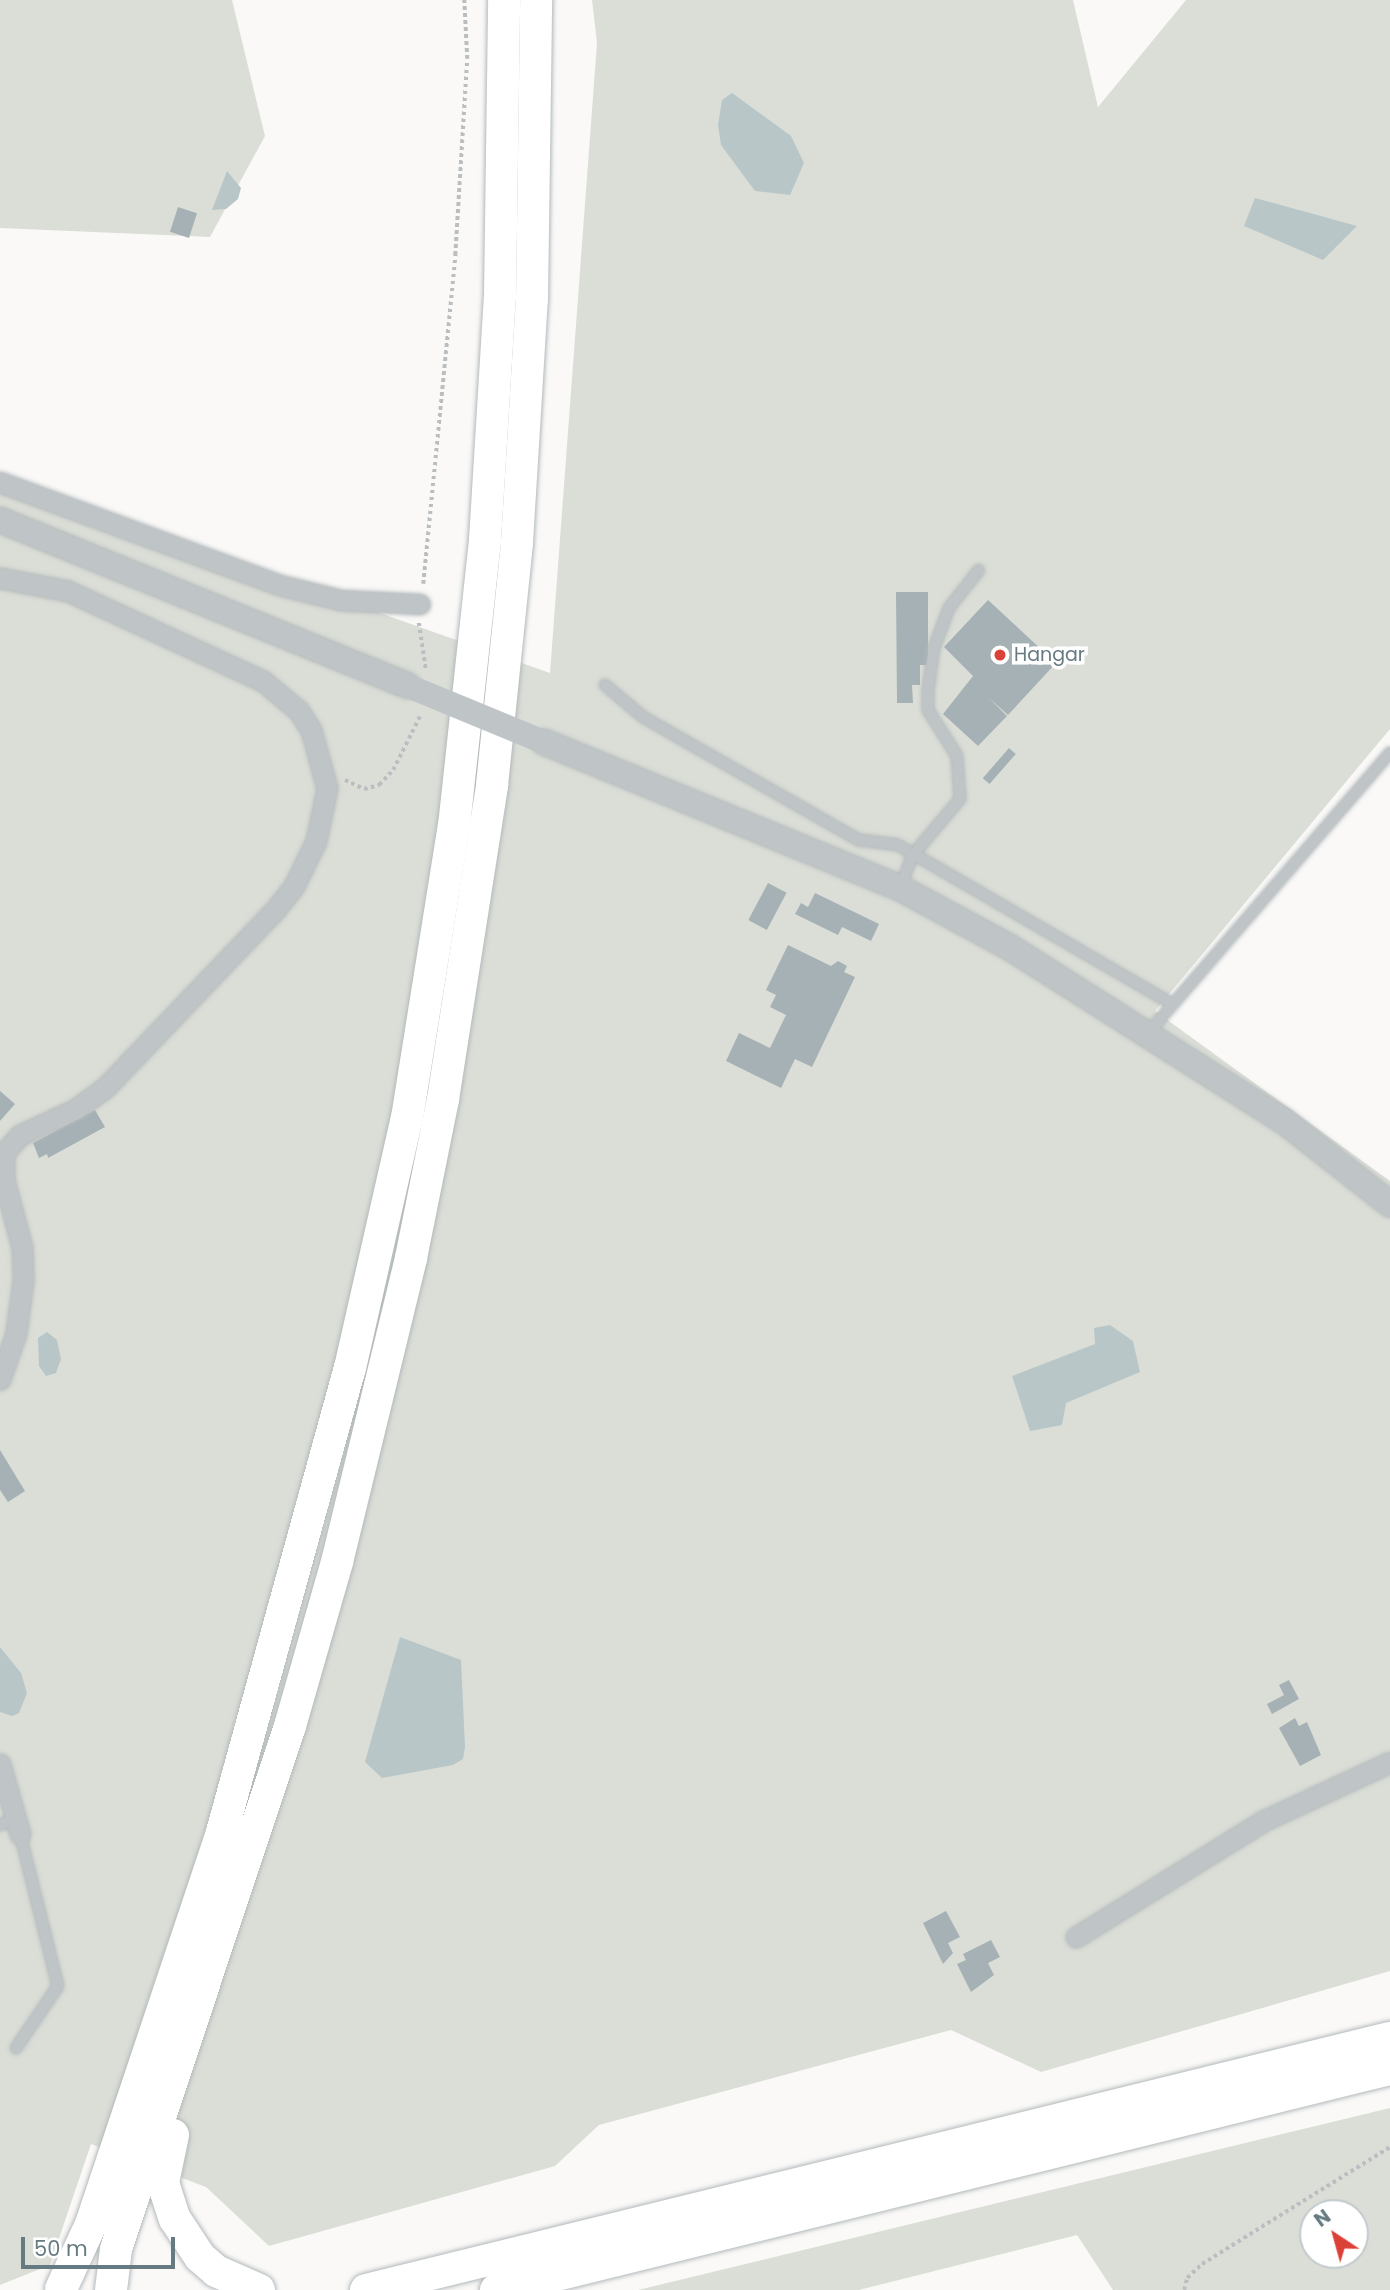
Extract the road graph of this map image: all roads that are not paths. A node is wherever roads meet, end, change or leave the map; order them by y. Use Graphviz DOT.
graph roads {
  1 [pos="504,0"];
  2 [pos="536,0"];
  3 [pos="0,482"];
  4 [pos="0,520"];
  5 [pos="979,570"];
  6 [pos="0,579"];
  7 [pos="420,604"];
  8 [pos="605,685"];
  9 [pos="1390,753"];
  10 [pos="912,856"];
  11 [pos="900,888"];
  12 [pos="1172,1004"];
  13 [pos="1149,1032"];
  14 [pos="1390,1204"];
  15 [pos="0,1378"];
  16 [pos="1390,1762"];
  17 [pos="0,1764"];
  18 [pos="12,1826"];
  19 [pos="1076,1937"];
  20 [pos="199,2000"];
  21 [pos="1390,2038"];
  22 [pos="16,2048"];
  23 [pos="1390,2069"];
  24 [pos="57,2290"];
  25 [pos="111,2290"];
  26 [pos="259,2290"];
  27 [pos="366,2290"];
  28 [pos="496,2290"];
  1 -- 24 [label="highway"];
  2 -- 20 [label="highway"];
  3 -- 7 [label="street"];
  4 -- 11 [label="street, bridge"];
  5 -- 10 [label="lane"];
  6 -- 15 [label="street"];
  8 -- 10 [label="lane"];
  9 -- 12 [label="lane"];
  10 -- 11 [label="lane"];
  10 -- 12 [label="lane"];
  11 -- 13 [label="street"];
  12 -- 13 [label="lane"];
  13 -- 14 [label="street"];
  16 -- 19 [label="street"];
  17 -- 18 [label="street"];
  18 -- 22 [label="lane"];
  20 -- 25 [label="highway"];
  20 -- 26 [label="highway"];
  21 -- 27 [label="highway"];
  23 -- 28 [label="highway"];
}
